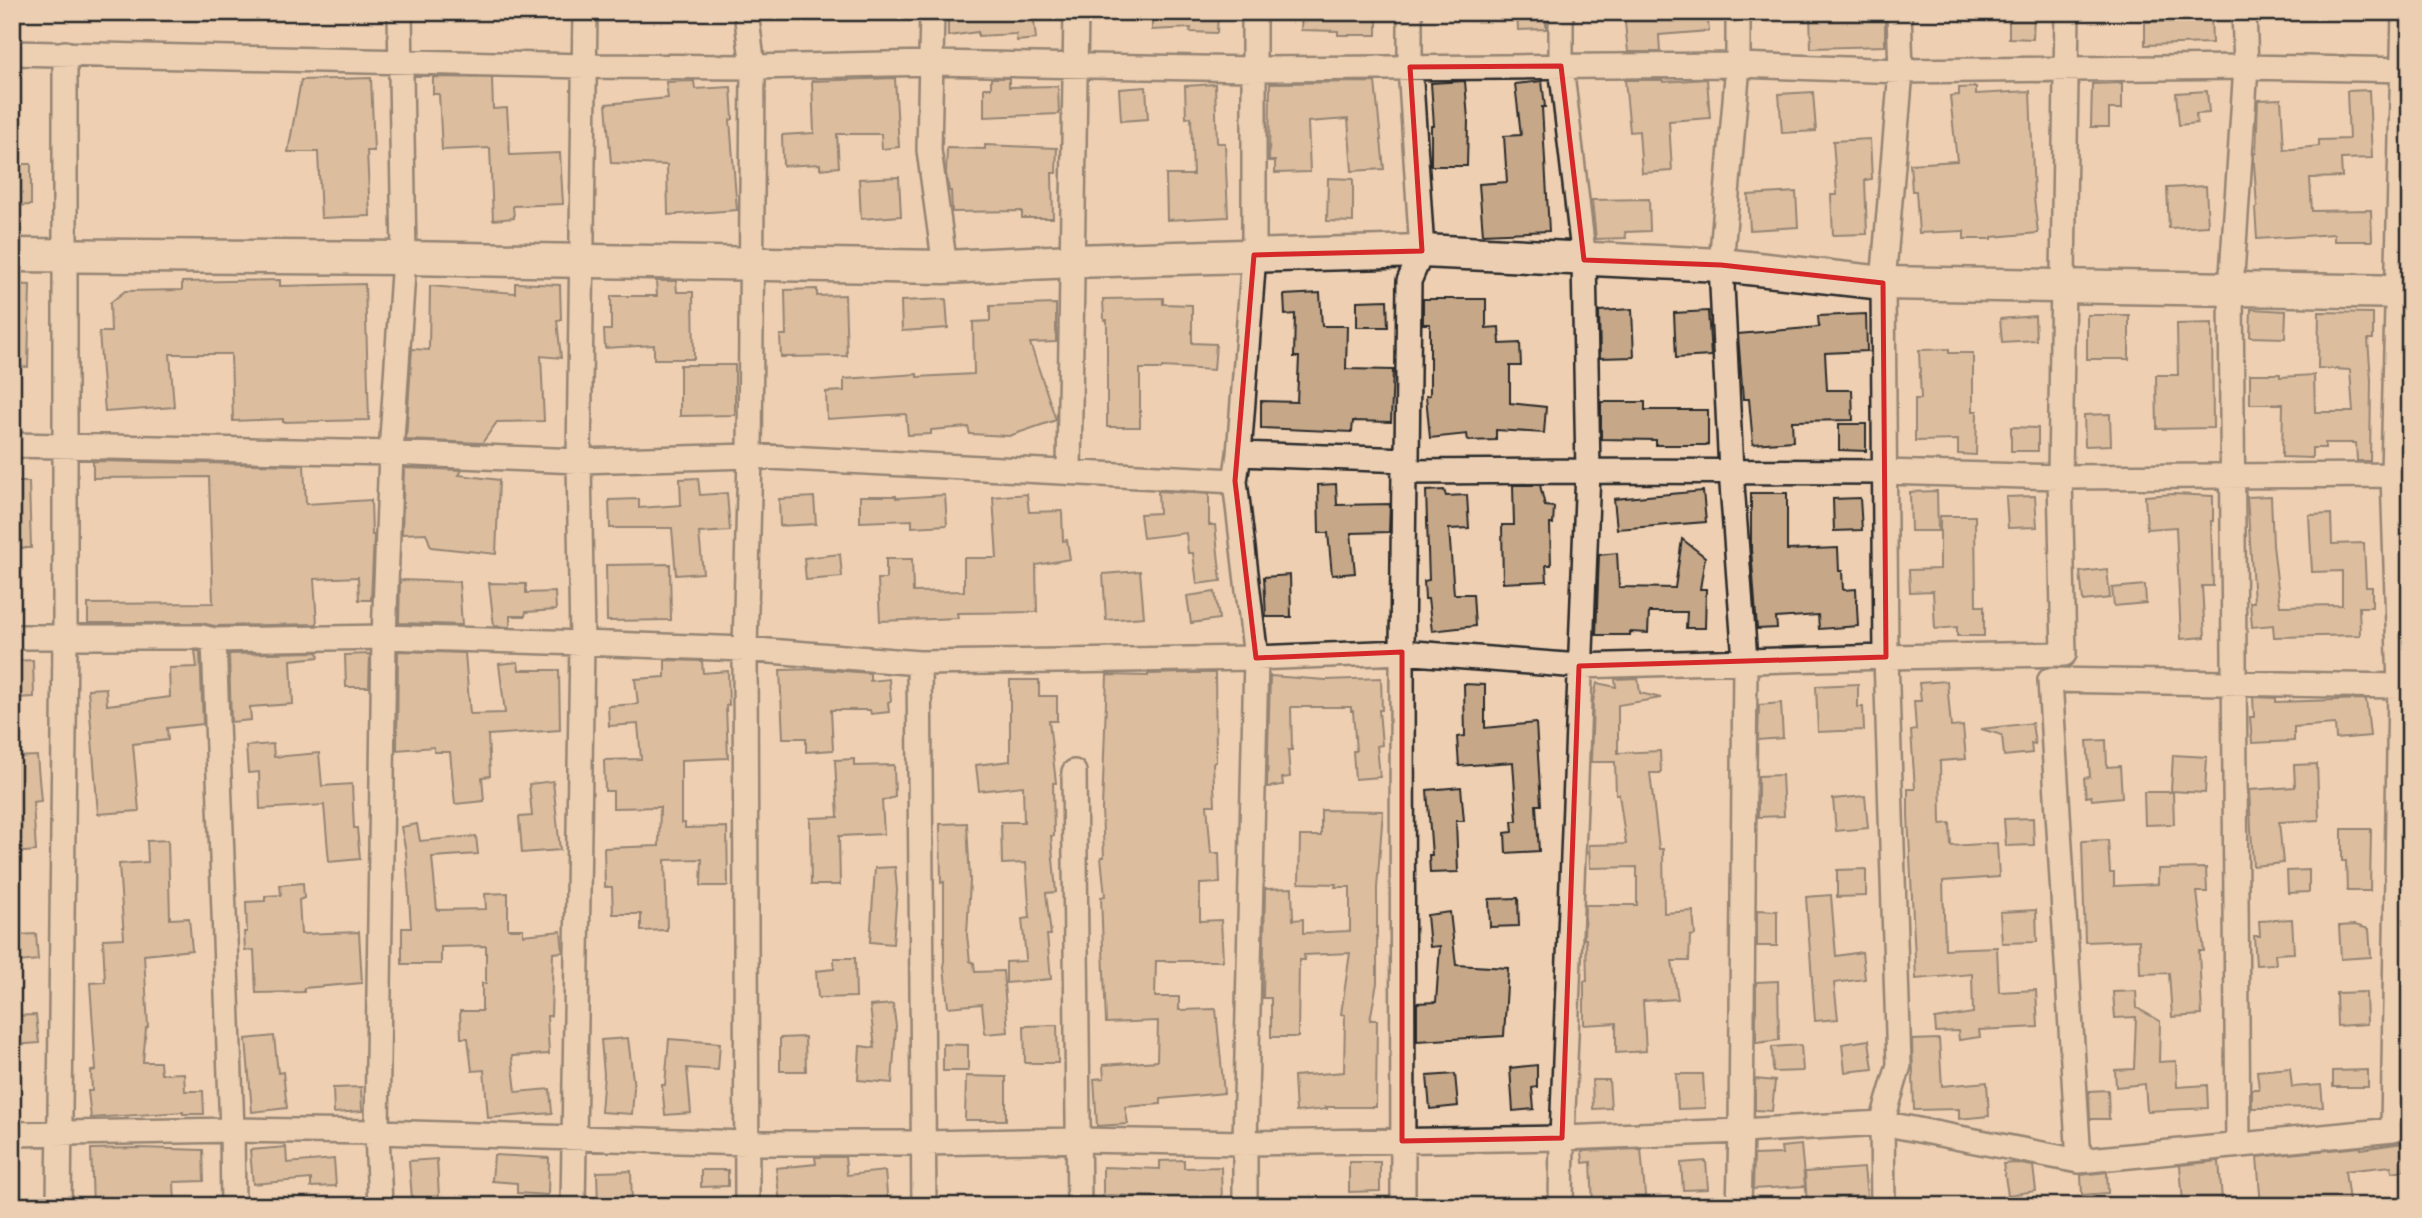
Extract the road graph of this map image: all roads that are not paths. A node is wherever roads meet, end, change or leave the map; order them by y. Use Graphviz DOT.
graph roads {
  1 [pos="400,12"];
  2 [pos="585,12"];
  3 [pos="746,12"];
  4 [pos="932,12"];
  5 [pos="1076,12"];
  6 [pos="1254,12"];
  7 [pos="1410,12"];
  8 [pos="1561,12"];
  9 [pos="1738,12"];
  10 [pos="1899,12"];
  11 [pos="2067,12"];
  12 [pos="2244,12"];
  13 [pos="2404,12"];
  14 [pos="12,53"];
  15 [pos="65,53"];
  16 [pos="400,61"];
  17 [pos="931,63"];
  18 [pos="585,65"];
  19 [pos="1738,65"];
  20 [pos="1561,66"];
  21 [pos="753,67"];
  22 [pos="1076,67"];
  23 [pos="1410,67"];
  24 [pos="2246,67"];
  25 [pos="1253,69"];
  26 [pos="2067,69"];
  27 [pos="2407,70"];
  28 [pos="1901,71"];
  29 [pos="1422,251"];
  30 [pos="12,255"];
  31 [pos="65,255"];
  32 [pos="1254,255"];
  33 [pos="404,258"];
  34 [pos="1584,260"];
  35 [pos="1073,261"];
  36 [pos="582,262"];
  37 [pos="752,265"];
  38 [pos="1721,265"];
  39 [pos="945,267"];
  40 [pos="1883,283"];
  41 [pos="2063,286"];
  42 [pos="2231,289"];
  43 [pos="2403,292"];
  44 [pos="12,445"];
  45 [pos="65,445"];
  46 [pos="391,453"];
  47 [pos="1239,454"];
  48 [pos="750,456"];
  49 [pos="579,461"];
  50 [pos="1406,466"];
  51 [pos="1069,471"];
  52 [pos="1588,471"];
  53 [pos="1731,471"];
  54 [pos="1884,472"];
  55 [pos="2233,476"];
  56 [pos="2401,476"];
  57 [pos="2060,477"];
  58 [pos="1235,481"];
  59 [pos="12,637"];
  60 [pos="384,637"];
  61 [pos="65,638"];
  62 [pos="214,640"];
  63 [pos="582,643"];
  64 [pos="745,649"];
  65 [pos="1402,652"];
  66 [pos="2064,654"];
  67 [pos="1886,657"];
  68 [pos="1256,658"];
  69 [pos="1745,660"];
  70 [pos="919,663"];
  71 [pos="1579,666"];
  72 [pos="2065,680"];
  73 [pos="2234,684"];
  74 [pos="2405,686"];
  75 [pos="1074,772"];
  76 [pos="1882,1123"];
  77 [pos="232,1130"];
  78 [pos="1741,1131"];
  79 [pos="377,1132"];
  80 [pos="58,1133"];
  81 [pos="12,1134"];
  82 [pos="1562,1138"];
  83 [pos="573,1139"];
  84 [pos="1079,1140"];
  85 [pos="1402,1141"];
  86 [pos="747,1143"];
  87 [pos="924,1143"];
  88 [pos="1245,1143"];
  89 [pos="2238,1145"];
  90 [pos="2079,1161"];
  91 [pos="59,1206"];
  92 [pos="233,1206"];
  93 [pos="380,1206"];
  94 [pos="573,1206"];
  95 [pos="747,1206"];
  96 [pos="924,1206"];
  97 [pos="1079,1206"];
  98 [pos="1245,1206"];
  99 [pos="1403,1206"];
  100 [pos="1562,1206"];
  101 [pos="1739,1206"];
  102 [pos="1883,1206"];
  1 -- 16 [label="street"];
  2 -- 18 [label="street"];
  3 -- 21 [label="street"];
  4 -- 17 [label="street"];
  5 -- 22 [label="street"];
  6 -- 25 [label="street"];
  7 -- 23 [label="street"];
  8 -- 20 [label="street"];
  9 -- 19 [label="street"];
  10 -- 28 [label="street"];
  11 -- 26 [label="street"];
  12 -- 24 [label="street"];
  13 -- 27 [label="street"];
  14 -- 15 [label="street"];
  15 -- 16 [label="street"];
  15 -- 31 [label="street"];
  16 -- 18 [label="street"];
  16 -- 33 [label="street"];
  17 -- 21 [label="street"];
  17 -- 22 [label="street"];
  17 -- 39 [label="street"];
  18 -- 21 [label="street"];
  18 -- 36 [label="street"];
  19 -- 20 [label="street"];
  19 -- 28 [label="street"];
  19 -- 38 [label="street"];
  20 -- 23 [label="street"];
  20 -- 34 [label="street"];
  21 -- 37 [label="street"];
  22 -- 25 [label="street"];
  22 -- 35 [label="street"];
  23 -- 25 [label="street"];
  23 -- 29 [label="street"];
  24 -- 26 [label="street"];
  24 -- 27 [label="street"];
  24 -- 42 [label="street"];
  25 -- 32 [label="street"];
  26 -- 28 [label="street"];
  26 -- 41 [label="street"];
  27 -- 43 [label="street"];
  28 -- 40 [label="street"];
  29 -- 32 [label="main road"];
  29 -- 34 [label="main road"];
  29 -- 50 [label="street"];
  30 -- 31 [label="main road"];
  31 -- 33 [label="main road"];
  31 -- 45 [label="street"];
  32 -- 35 [label="main road"];
  32 -- 47 [label="street"];
  33 -- 36 [label="main road"];
  33 -- 46 [label="street"];
  34 -- 38 [label="main road"];
  34 -- 52 [label="street"];
  35 -- 39 [label="main road"];
  35 -- 51 [label="street"];
  36 -- 37 [label="main road"];
  36 -- 49 [label="street"];
  37 -- 39 [label="main road"];
  37 -- 48 [label="street"];
  38 -- 40 [label="main road"];
  38 -- 53 [label="street"];
  40 -- 41 [label="main road"];
  40 -- 54 [label="street"];
  41 -- 42 [label="main road"];
  41 -- 57 [label="street"];
  42 -- 43 [label="main road"];
  42 -- 55 [label="street"];
  43 -- 56 [label="street"];
  44 -- 45 [label="street"];
  45 -- 46 [label="street"];
  45 -- 61 [label="street"];
  46 -- 49 [label="street"];
  46 -- 60 [label="street"];
  47 -- 50 [label="street"];
  47 -- 58 [label="street"];
  48 -- 49 [label="street"];
  48 -- 51 [label="street"];
  48 -- 64 [label="street"];
  49 -- 63 [label="street"];
  50 -- 52 [label="street"];
  50 -- 65 [label="street"];
  51 -- 58 [label="street"];
  52 -- 53 [label="street"];
  52 -- 71 [label="street"];
  53 -- 54 [label="street"];
  53 -- 69 [label="street"];
  54 -- 57 [label="street"];
  54 -- 67 [label="street"];
  55 -- 56 [label="street"];
  55 -- 57 [label="street"];
  55 -- 73 [label="street"];
  56 -- 74 [label="street"];
  57 -- 66 [label="street"];
  58 -- 68 [label="street"];
  59 -- 61 [label="street"];
  60 -- 62 [label="street"];
  60 -- 63 [label="street"];
  60 -- 79 [label="street"];
  61 -- 62 [label="street"];
  61 -- 80 [label="street"];
  62 -- 77 [label="street"];
  63 -- 64 [label="street"];
  63 -- 83 [label="street"];
  64 -- 70 [label="street"];
  64 -- 86 [label="street"];
  65 -- 68 [label="street"];
  65 -- 71 [label="street"];
  65 -- 85 [label="street"];
  66 -- 67 [label="street"];
  66 -- 72 [label="street"];
  67 -- 69 [label="street"];
  67 -- 76 [label="street"];
  68 -- 70 [label="street"];
  68 -- 88 [label="street"];
  69 -- 71 [label="street"];
  69 -- 78 [label="street"];
  70 -- 87 [label="street"];
  71 -- 82 [label="street"];
  72 -- 73 [label="street"];
  72 -- 90 [label="street"];
  73 -- 74 [label="street"];
  73 -- 89 [label="street"];
  74 -- 89 [label="street"];
  75 -- 84 [label="street"];
  76 -- 78 [label="street"];
  76 -- 90 [label="street"];
  76 -- 102 [label="street"];
  77 -- 79 [label="street"];
  77 -- 80 [label="street"];
  77 -- 92 [label="street"];
  78 -- 82 [label="street"];
  78 -- 101 [label="street"];
  79 -- 83 [label="street"];
  79 -- 93 [label="street"];
  80 -- 81 [label="street"];
  80 -- 91 [label="street"];
  82 -- 85 [label="street"];
  82 -- 100 [label="street"];
  83 -- 86 [label="street"];
  83 -- 94 [label="street"];
  84 -- 87 [label="street"];
  84 -- 88 [label="street"];
  84 -- 97 [label="street"];
  85 -- 88 [label="street"];
  85 -- 99 [label="street"];
  86 -- 87 [label="street"];
  86 -- 95 [label="street"];
  87 -- 96 [label="street"];
  88 -- 98 [label="street"];
  89 -- 90 [label="street"];
}
